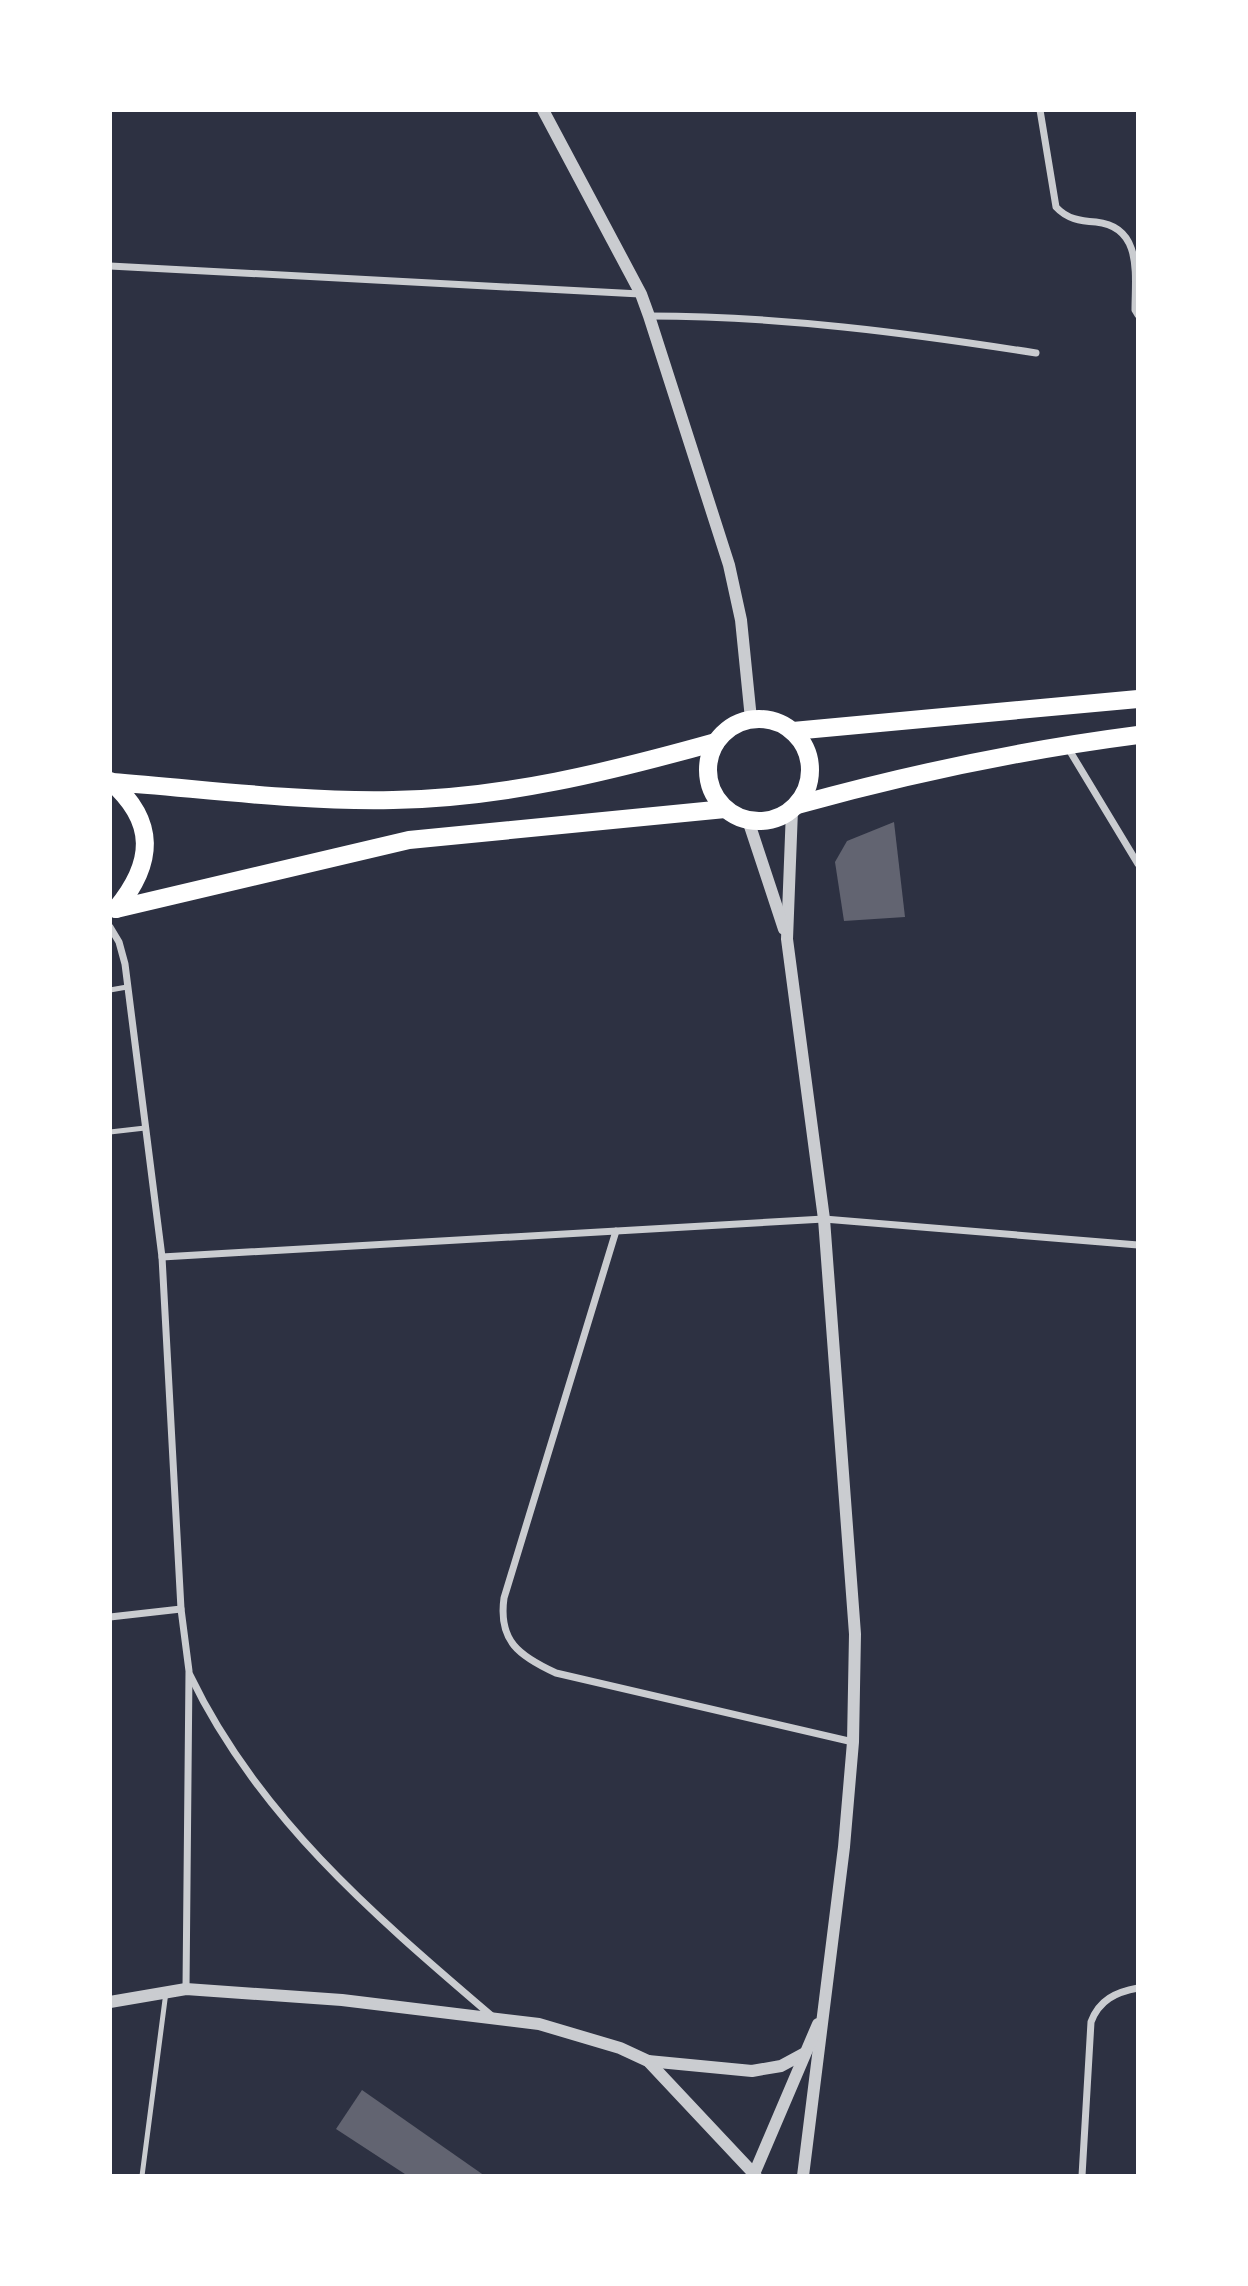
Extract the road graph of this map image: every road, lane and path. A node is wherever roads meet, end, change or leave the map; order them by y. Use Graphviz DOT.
graph roads {
  1 [pos="543,110"];
  2 [pos="1040,110"];
  3 [pos="110,266"];
  4 [pos="641,294"];
  5 [pos="1138,314"];
  6 [pos="649,316"];
  7 [pos="1036,353"];
  8 [pos="1138,699"];
  9 [pos="751,719"];
  10 [pos="793,731"];
  11 [pos="1138,735"];
  12 [pos="716,742"];
  13 [pos="1066,745"];
  14 [pos="111,781"];
  15 [pos="794,808"];
  16 [pos="725,809"];
  17 [pos="748,820"];
  18 [pos="1138,864"];
  19 [pos="113,911"];
  20 [pos="110,927"];
  21 [pos="787,939"];
  22 [pos="127,987"];
  23 [pos="110,990"];
  24 [pos="145,1128"];
  25 [pos="110,1132"];
  26 [pos="824,1219"];
  27 [pos="616,1231"];
  28 [pos="1138,1245"];
  29 [pos="162,1257"];
  30 [pos="181,1609"];
  31 [pos="110,1617"];
  32 [pos="188,1671"];
  33 [pos="853,1742"];
  34 [pos="1138,1988"];
  35 [pos="186,1989"];
  36 [pos="166,1992"];
  37 [pos="110,2002"];
  38 [pos="824,2010"];
  39 [pos="495,2019"];
  40 [pos="805,2053"];
  41 [pos="648,2062"];
  42 [pos="755,2175"];
  43 [pos="142,2176"];
  44 [pos="803,2176"];
  45 [pos="1082,2176"];
  1 -- 4 [label="street"];
  2 -- 5 [label="street"];
  3 -- 4 [label="street"];
  4 -- 6 [label="street"];
  6 -- 7 [label="street"];
  6 -- 9 [label="street"];
  8 -- 10 [label="main road"];
  9 -- 10 [label="main road"];
  9 -- 12 [label="main road"];
  10 -- 15 [label="main road"];
  11 -- 13 [label="main road"];
  12 -- 14 [label="main road"];
  12 -- 16 [label="main road"];
  13 -- 15 [label="main road"];
  13 -- 18 [label="street"];
  14 -- 19 [label="main road"];
  15 -- 17 [label="main road"];
  15 -- 21 [label="street"];
  16 -- 17 [label="main road"];
  16 -- 19 [label="main road"];
  17 -- 21 [label="street"];
  20 -- 22 [label="street"];
  21 -- 26 [label="street"];
  22 -- 23 [label="lane"];
  22 -- 24 [label="street"];
  24 -- 25 [label="lane"];
  24 -- 29 [label="street"];
  26 -- 27 [label="street"];
  26 -- 28 [label="street"];
  26 -- 33 [label="street"];
  27 -- 29 [label="street"];
  27 -- 33 [label="street"];
  29 -- 30 [label="street"];
  30 -- 31 [label="street"];
  30 -- 32 [label="street"];
  32 -- 35 [label="street"];
  32 -- 39 [label="street"];
  33 -- 38 [label="street"];
  34 -- 45 [label="street"];
  35 -- 36 [label="street"];
  35 -- 39 [label="street"];
  36 -- 37 [label="street"];
  36 -- 43 [label="lane"];
  38 -- 40 [label="street"];
  38 -- 44 [label="street"];
  39 -- 41 [label="street"];
  40 -- 41 [label="street"];
  40 -- 42 [label="street"];
  41 -- 42 [label="street"];
}
